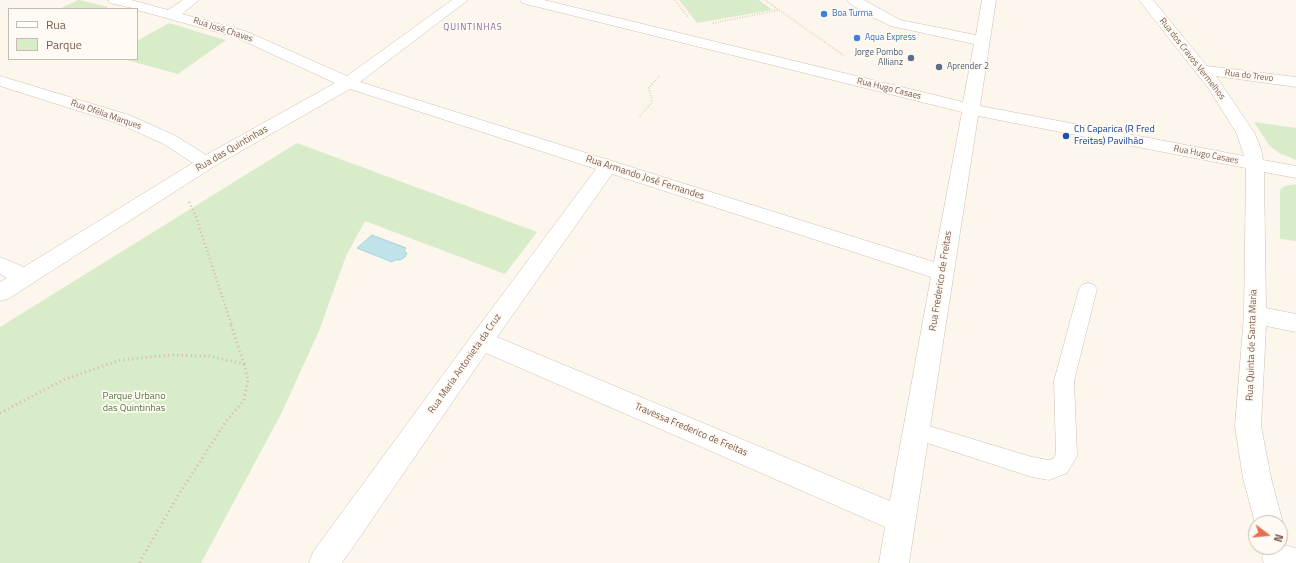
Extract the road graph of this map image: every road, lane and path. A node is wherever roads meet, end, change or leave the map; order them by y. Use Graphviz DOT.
graph roads {
  1 [pos="115,0"];
  2 [pos="192,0"];
  3 [pos="461,0"];
  4 [pos="527,0"];
  5 [pos="675,0"];
  6 [pos="765,0"];
  7 [pos="854,0"];
  8 [pos="989,0"];
  9 [pos="1146,0"];
  10 [pos="679,5"];
  11 [pos="779,10"];
  12 [pos="172,14"];
  13 [pos="709,24"];
  14 [pos="981,41"];
  15 [pos="846,57"];
  16 [pos="1203,70"];
  17 [pos="660,75"];
  18 [pos="0,81"];
  19 [pos="1296,82"];
  20 [pos="348,83"];
  21 [pos="970,108"];
  22 [pos="640,116"];
  23 [pos="206,163"];
  24 [pos="1255,164"];
  25 [pos="608,166"];
  26 [pos="1296,172"];
  27 [pos="189,202"];
  28 [pos="0,264"];
  29 [pos="942,272"];
  30 [pos="25,277"];
  31 [pos="1088,289"];
  32 [pos="0,293"];
  33 [pos="1255,314"];
  34 [pos="1296,323"];
  35 [pos="481,341"];
  36 [pos="244,364"];
  37 [pos="0,413"];
  38 [pos="916,430"];
  39 [pos="1267,515"];
  40 [pos="901,520"];
  41 [pos="138,563"];
  42 [pos="324,563"];
  43 [pos="894,563"];
  1 -- 12 [label="street, Rua José Chaves"];
  2 -- 12 [label="street"];
  3 -- 20 [label="street, Rua das Quintinhas"];
  4 -- 21 [label="street, Rua Hugo Casaes"];
  5 -- 10 [label="path"];
  6 -- 11 [label="path"];
  7 -- 14 [label="street"];
  8 -- 14 [label="street, Rua Frederico de Freitas"];
  9 -- 16 [label="street, Rua dos Cravos Vermelhos"];
  11 -- 13 [label="path"];
  11 -- 15 [label="path"];
  12 -- 20 [label="street, Rua José Chaves"];
  14 -- 21 [label="street, Rua Frederico de Freitas"];
  16 -- 19 [label="street, Rua do Trevo"];
  16 -- 24 [label="street, Rua dos Cravos Vermelhos"];
  17 -- 22 [label="path"];
  18 -- 23 [label="street, Rua Ofélia Marques"];
  20 -- 23 [label="street, Rua das Quintinhas"];
  20 -- 25 [label="street, Rua Armando José Fernandes"];
  21 -- 24 [label="street, Rua Hugo Casaes"];
  21 -- 29 [label="street, Rua Frederico de Freitas"];
  23 -- 30 [label="street, Rua das Quintinhas"];
  24 -- 26 [label="street, Rua Hugo Casaes"];
  24 -- 33 [label="street, Rua Quinta de Santa Maria"];
  25 -- 29 [label="street, Rua Armando José Fernandes"];
  25 -- 35 [label="street, Rua Maria Antonieta da Cruz"];
  27 -- 36 [label="path"];
  28 -- 30 [label="street"];
  29 -- 38 [label="street, Rua Frederico de Freitas"];
  30 -- 32 [label="street, Rua das Quintinhas"];
  31 -- 38 [label="lane"];
  33 -- 34 [label="street"];
  33 -- 39 [label="street, Rua Quinta de Santa Maria"];
  35 -- 40 [label="street, Travessa Frederico de Freitas"];
  35 -- 42 [label="street, Rua Maria Antonieta da Cruz"];
  36 -- 37 [label="path"];
  36 -- 41 [label="path"];
  38 -- 40 [label="street, Rua Frederico de Freitas"];
  40 -- 43 [label="street, Rua Frederico de Freitas"];
}
